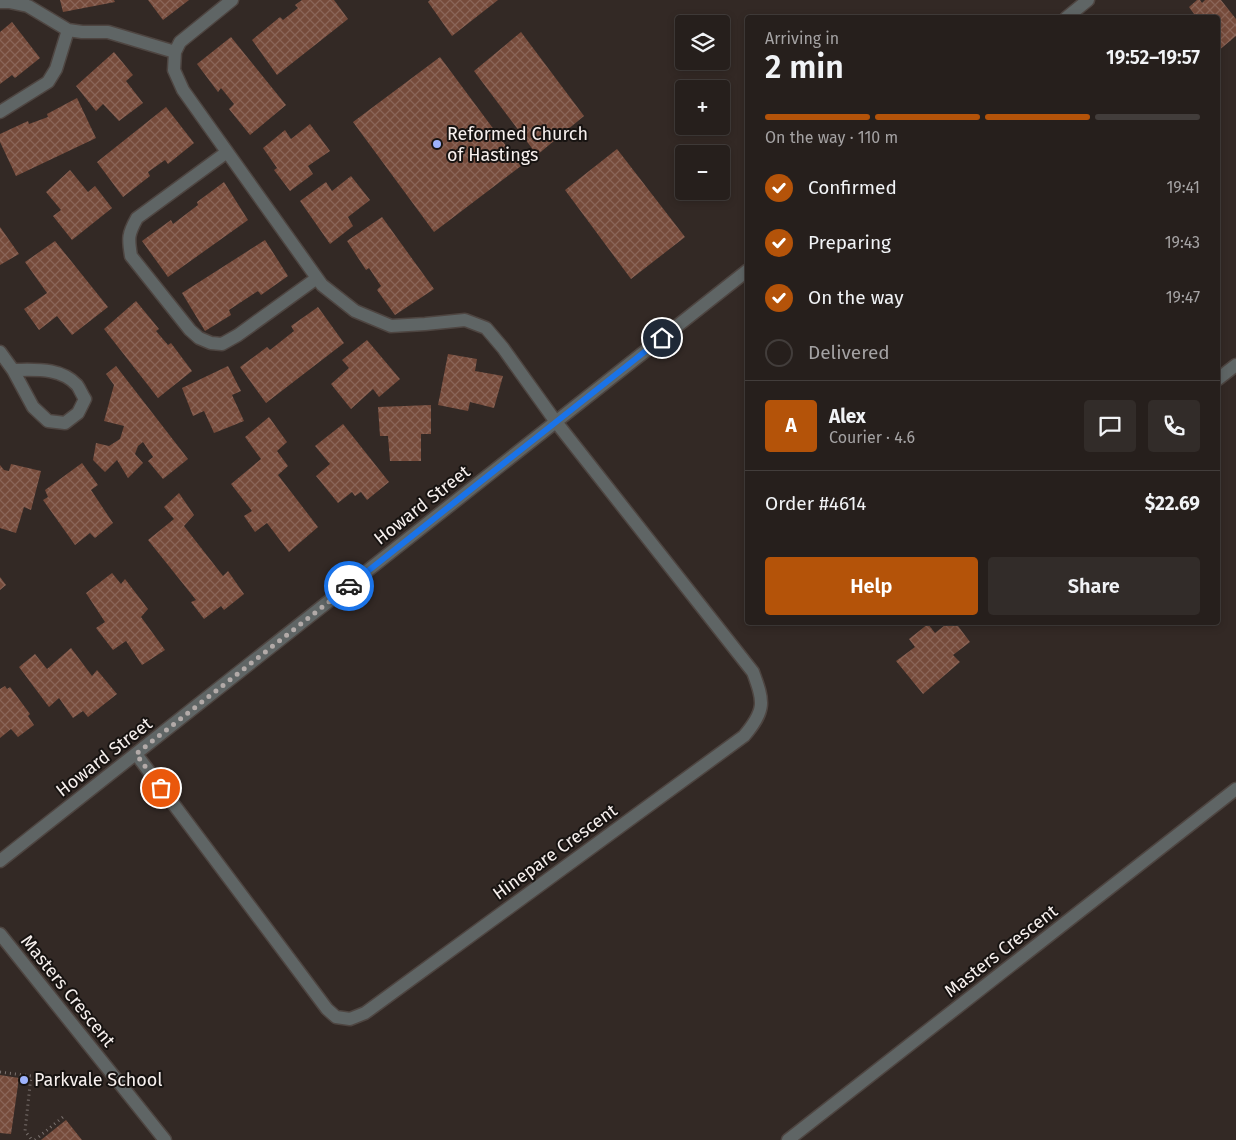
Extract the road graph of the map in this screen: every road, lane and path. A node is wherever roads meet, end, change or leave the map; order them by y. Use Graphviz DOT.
graph roads {
  1 [pos="232,0"];
  2 [pos="1088,0"];
  3 [pos="0,2"];
  4 [pos="1070,15"];
  5 [pos="68,30"];
  6 [pos="174,52"];
  7 [pos="0,112"];
  8 [pos="227,152"];
  9 [pos="745,272"];
  10 [pos="317,278"];
  11 [pos="0,352"];
  12 [pos="1236,365"];
  13 [pos="13,370"];
  14 [pos="1220,377"];
  15 [pos="556,422"];
  16 [pos="136,754"];
  17 [pos="1236,789"];
  18 [pos="0,862"];
  19 [pos="0,934"];
  20 [pos="0,1072"];
  21 [pos="63,1118"];
  22 [pos="34,1140"];
  23 [pos="165,1140"];
  24 [pos="788,1140"];
  1 -- 6 [label="street"];
  2 -- 4 [label="street"];
  3 -- 5 [label="street"];
  5 -- 6 [label="street"];
  5 -- 7 [label="street"];
  6 -- 8 [label="street, Hinepare Crescent"];
  8 -- 10 [label="street, Hinepare Crescent"];
  8 -- 10 [label="street"];
  9 -- 15 [label="street, Howard Street"];
  10 -- 15 [label="street, Hinepare Crescent"];
  11 -- 13 [label="street"];
  12 -- 14 [label="street"];
  13 -- 13 [label="street"];
  15 -- 16 [label="street, Howard Street"];
  15 -- 16 [label="street, Hinepare Crescent"];
  16 -- 18 [label="street, Howard Street"];
  17 -- 24 [label="street, Masters Crescent"];
  19 -- 23 [label="street, Masters Crescent"];
  20 -- 22 [label="path"];
  21 -- 22 [label="path"];
}
